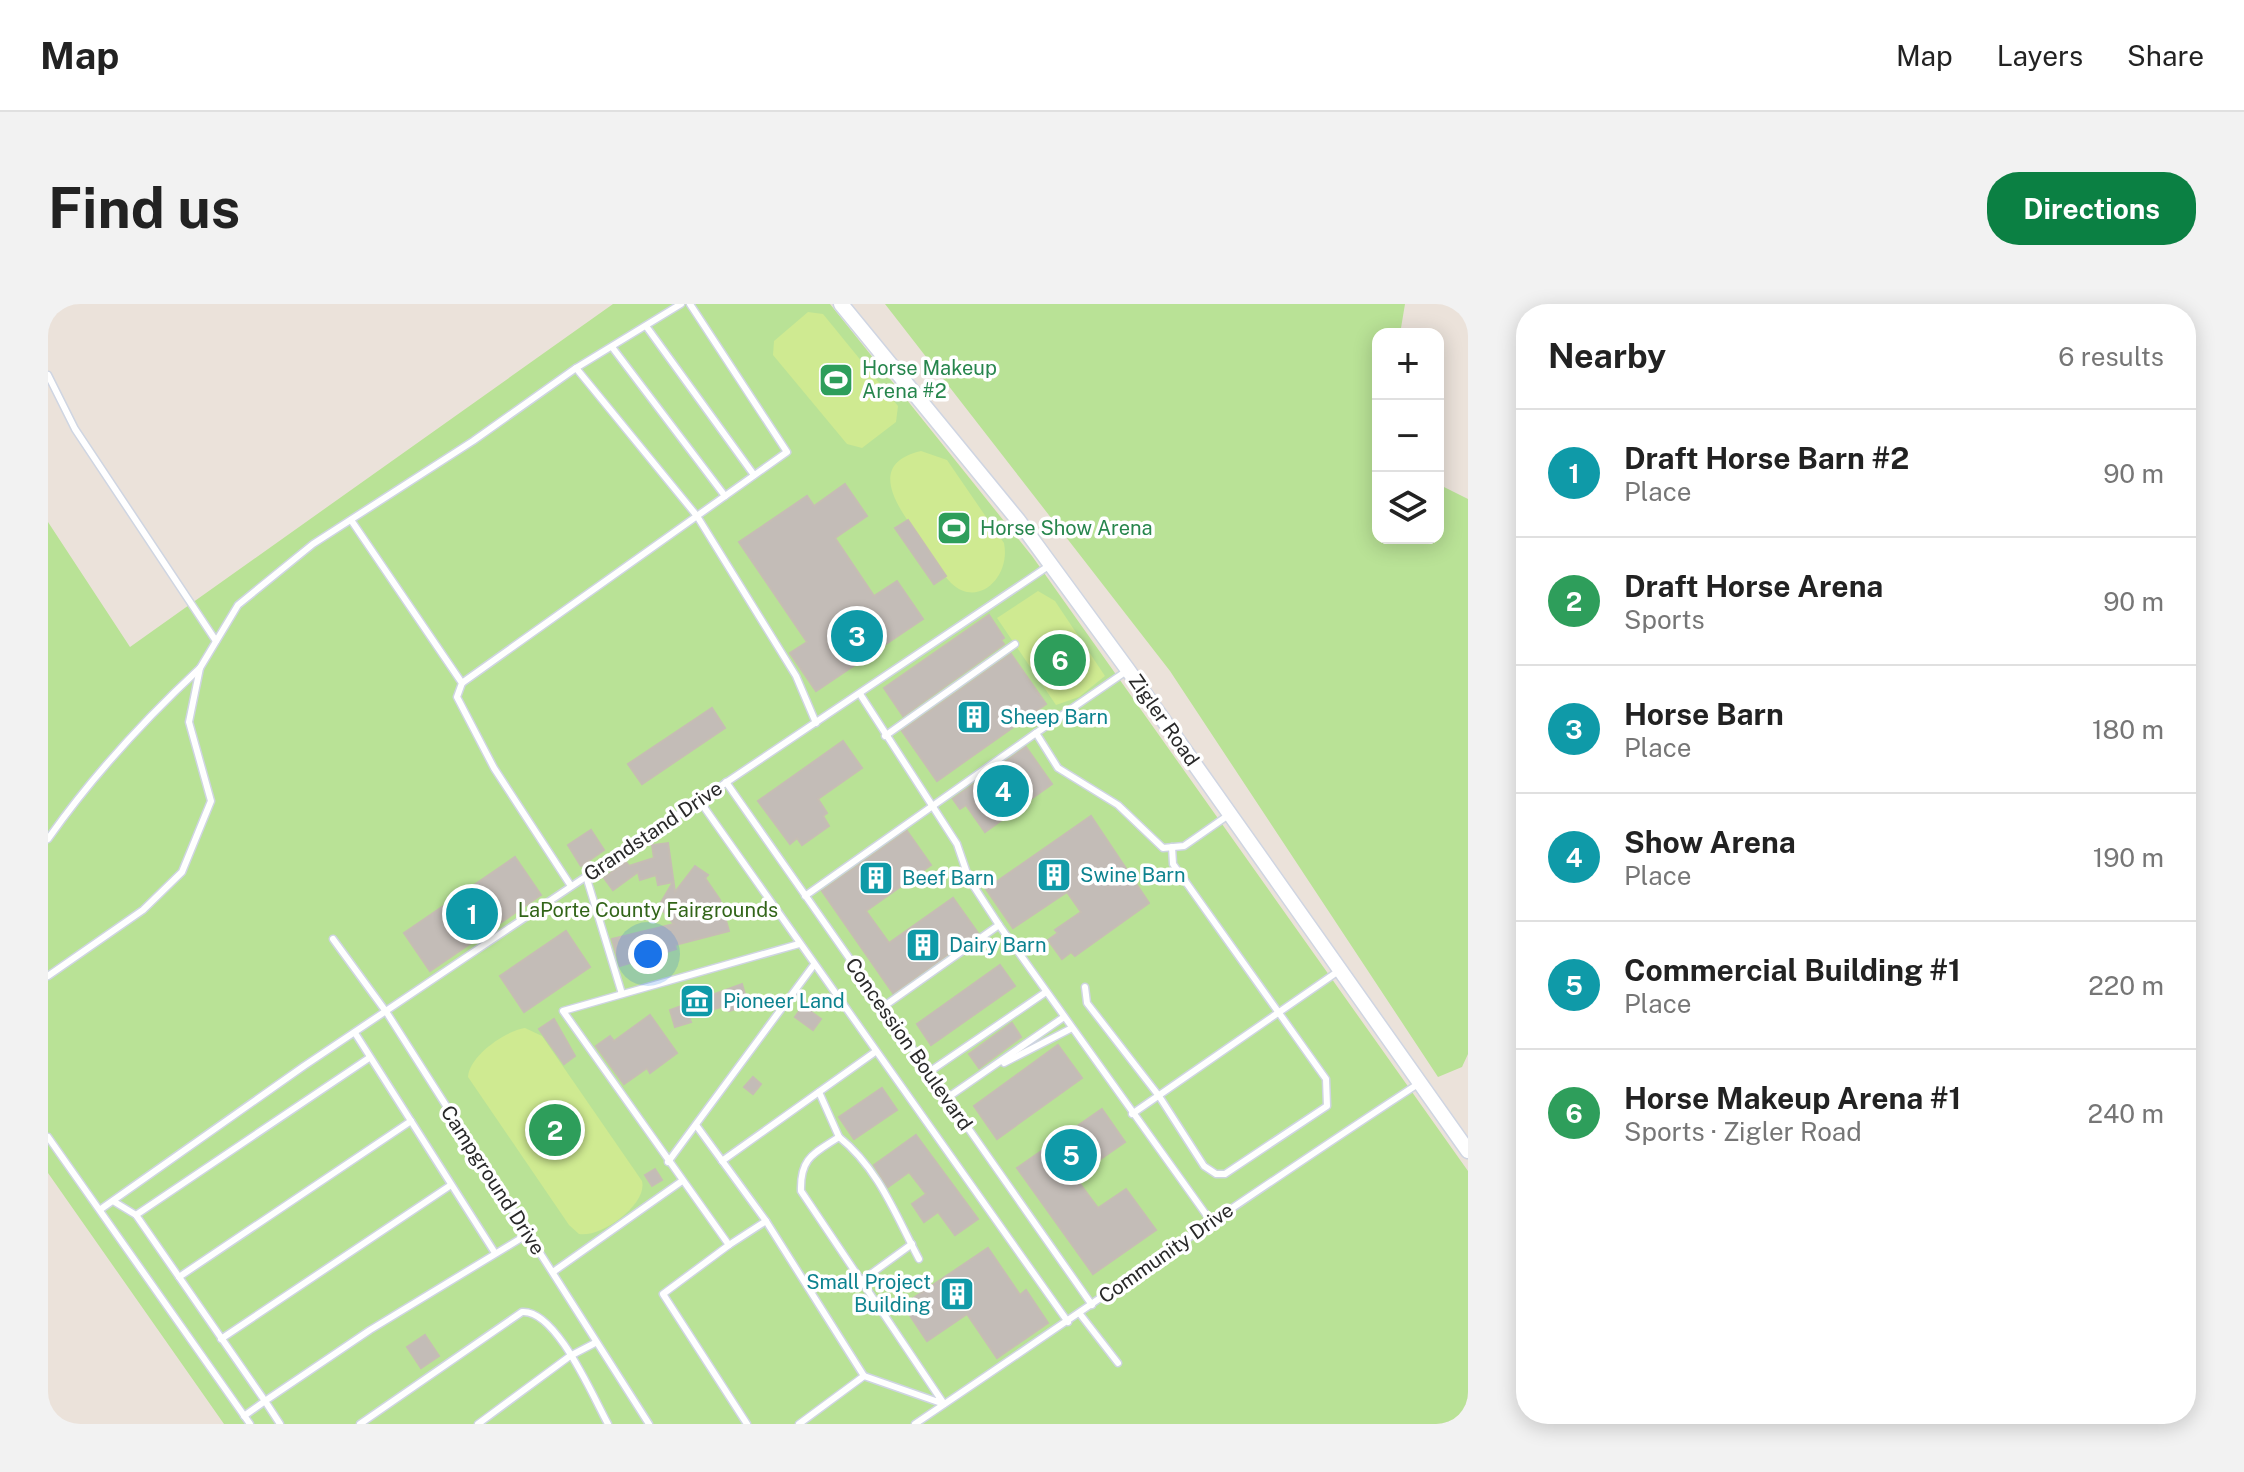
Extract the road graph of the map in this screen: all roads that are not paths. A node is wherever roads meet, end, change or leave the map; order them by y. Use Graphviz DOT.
graph roads {
  1 [pos="681,304"];
  2 [pos="690,304"];
  3 [pos="841,304"];
  4 [pos="646,326"];
  5 [pos="612,347"];
  6 [pos="576,368"];
  7 [pos="48,375"];
  8 [pos="754,475"];
  9 [pos="725,496"];
  10 [pos="697,516"];
  11 [pos="351,520"];
  12 [pos="1050,565"];
  13 [pos="216,641"];
  14 [pos="1015,644"];
  15 [pos="200,668"];
  16 [pos="1128,670"];
  17 [pos="462,683"];
  18 [pos="860,694"];
  19 [pos="816,723"];
  20 [pos="1036,733"];
  21 [pos="885,736"];
  22 [pos="726,782"];
  23 [pos="699,800"];
  24 [pos="932,804"];
  25 [pos="1230,814"];
  26 [pos="48,839"];
  27 [pos="1172,847"];
  28 [pos="586,876"];
  29 [pos="571,886"];
  30 [pos="805,896"];
  31 [pos="999,925"];
  32 [pos="333,939"];
  33 [pos="799,944"];
  34 [pos="813,966"];
  35 [pos="1341,970"];
  36 [pos="48,976"];
  37 [pos="1085,987"];
  38 [pos="1046,992"];
  39 [pos="622,994"];
  40 [pos="883,1007"];
  41 [pos="387,1013"];
  42 [pos="1279,1013"];
  43 [pos="1064,1017"];
  44 [pos="1072,1028"];
  45 [pos="355,1033"];
  46 [pos="875,1052"];
  47 [pos="369,1058"];
  48 [pos="929,1072"];
  49 [pos="983,1074"];
  50 [pos="1418,1084"];
  51 [pos="819,1092"];
  52 [pos="1159,1096"];
  53 [pos="947,1098"];
  54 [pos="1132,1114"];
  55 [pos="411,1121"];
  56 [pos="696,1125"];
  57 [pos="48,1137"];
  58 [pos="839,1137"];
  59 [pos="1468,1151"];
  60 [pos="722,1161"];
  61 [pos="668,1162"];
  62 [pos="682,1181"];
  63 [pos="451,1185"];
  64 [pos="113,1201"];
  65 [pos="101,1209"];
  66 [pos="136,1215"];
  67 [pos="1210,1220"];
  68 [pos="766,1221"];
  69 [pos="528,1234"];
  70 [pos="912,1244"];
  71 [pos="729,1245"];
  72 [pos="495,1253"];
  73 [pos="919,1259"];
  74 [pos="553,1272"];
  75 [pos="179,1277"];
  76 [pos="861,1281"];
  77 [pos="1092,1305"];
  78 [pos="1080,1314"];
  79 [pos="1068,1322"];
  80 [pos="221,1339"];
  81 [pos="595,1343"];
  82 [pos="570,1356"];
  83 [pos="1118,1363"];
  84 [pos="864,1376"];
  85 [pos="265,1401"];
  86 [pos="944,1404"];
  87 [pos="244,1416"];
  88 [pos="606,1421"];
  89 [pos="250,1424"];
  90 [pos="280,1424"];
  91 [pos="360,1424"];
  92 [pos="478,1424"];
  93 [pos="595,1424"];
  94 [pos="649,1424"];
  95 [pos="747,1424"];
  96 [pos="799,1424"];
  97 [pos="915,1424"];
  1 -- 4 [label="lane"];
  2 -- 8 [label="lane"];
  3 -- 12 [label="street, Zigler Road"];
  4 -- 5 [label="lane"];
  4 -- 8 [label="lane"];
  5 -- 6 [label="lane"];
  5 -- 9 [label="lane"];
  6 -- 10 [label="lane"];
  6 -- 11 [label="lane"];
  7 -- 13 [label="lane"];
  8 -- 9 [label="lane"];
  9 -- 10 [label="lane"];
  10 -- 17 [label="lane"];
  10 -- 19 [label="lane"];
  11 -- 13 [label="lane"];
  11 -- 17 [label="lane"];
  12 -- 16 [label="street, Zigler Road"];
  12 -- 18 [label="lane, Grandstand Drive"];
  13 -- 15 [label="lane"];
  14 -- 21 [label="lane"];
  15 -- 26 [label="lane"];
  15 -- 36 [label="lane"];
  16 -- 20 [label="lane"];
  16 -- 25 [label="street, Zigler Road"];
  17 -- 29 [label="lane"];
  18 -- 19 [label="lane, Grandstand Drive"];
  18 -- 21 [label="lane"];
  19 -- 22 [label="lane, Grandstand Drive"];
  20 -- 24 [label="lane"];
  20 -- 27 [label="lane"];
  21 -- 24 [label="lane"];
  22 -- 23 [label="lane, Grandstand Drive"];
  22 -- 30 [label="lane, Concession Boulevard"];
  23 -- 28 [label="lane, Grandstand Drive"];
  23 -- 33 [label="lane"];
  24 -- 30 [label="lane"];
  24 -- 31 [label="lane"];
  25 -- 27 [label="lane"];
  25 -- 35 [label="street, Zigler Road"];
  27 -- 42 [label="lane"];
  28 -- 29 [label="lane, Grandstand Drive"];
  28 -- 39 [label="lane"];
  29 -- 41 [label="lane, Grandstand Drive"];
  30 -- 40 [label="lane, Concession Boulevard"];
  31 -- 38 [label="lane"];
  31 -- 40 [label="lane"];
  32 -- 41 [label="lane, Campground Drive"];
  33 -- 34 [label="lane"];
  33 -- 39 [label="lane"];
  34 -- 46 [label="lane"];
  34 -- 56 [label="lane"];
  35 -- 42 [label="lane"];
  35 -- 50 [label="street, Zigler Road"];
  37 -- 52 [label="lane"];
  38 -- 43 [label="lane"];
  38 -- 48 [label="lane"];
  39 -- 61 [label="lane"];
  40 -- 48 [label="lane, Concession Boulevard"];
  41 -- 45 [label="lane, Grandstand Drive"];
  41 -- 69 [label="lane, Campground Drive"];
  42 -- 52 [label="lane"];
  42 -- 52 [label="lane"];
  43 -- 44 [label="lane"];
  43 -- 49 [label="lane"];
  44 -- 49 [label="lane"];
  44 -- 54 [label="lane"];
  45 -- 47 [label="lane"];
  45 -- 64 [label="lane, Grandstand Drive"];
  46 -- 51 [label="lane"];
  46 -- 79 [label="lane"];
  47 -- 55 [label="lane"];
  47 -- 66 [label="lane"];
  48 -- 53 [label="lane, Concession Boulevard"];
  49 -- 53 [label="lane"];
  50 -- 59 [label="street, Zigler Road"];
  50 -- 67 [label="lane, Community Drive"];
  51 -- 58 [label="lane"];
  51 -- 60 [label="lane"];
  52 -- 54 [label="lane"];
  53 -- 77 [label="lane, Concession Boulevard"];
  54 -- 67 [label="lane"];
  55 -- 63 [label="lane"];
  55 -- 75 [label="lane"];
  56 -- 60 [label="lane"];
  56 -- 61 [label="lane"];
  57 -- 65 [label="lane"];
  58 -- 70 [label="lane"];
  58 -- 76 [label="lane"];
  60 -- 68 [label="lane"];
  61 -- 62 [label="lane"];
  62 -- 71 [label="lane"];
  62 -- 74 [label="lane"];
  63 -- 72 [label="lane"];
  63 -- 80 [label="lane"];
  64 -- 65 [label="lane, Grandstand Drive"];
  64 -- 66 [label="lane"];
  65 -- 87 [label="lane"];
  66 -- 75 [label="lane"];
  67 -- 77 [label="lane, Community Drive"];
  68 -- 71 [label="lane"];
  68 -- 84 [label="lane"];
  69 -- 72 [label="lane"];
  69 -- 74 [label="lane, Campground Drive"];
  70 -- 73 [label="lane"];
  70 -- 76 [label="lane"];
  71 -- 95 [label="lane"];
  72 -- 85 [label="lane"];
  74 -- 81 [label="lane, Campground Drive"];
  75 -- 80 [label="lane"];
  76 -- 86 [label="lane"];
  77 -- 78 [label="lane, Community Drive"];
  78 -- 79 [label="lane, Community Drive"];
  78 -- 83 [label="lane"];
  79 -- 86 [label="lane, Community Drive"];
  80 -- 85 [label="lane"];
  81 -- 82 [label="lane"];
  81 -- 94 [label="lane, Campground Drive"];
  82 -- 88 [label="lane"];
  82 -- 91 [label="lane"];
  82 -- 92 [label="lane"];
  84 -- 86 [label="lane"];
  84 -- 96 [label="lane"];
  85 -- 87 [label="lane"];
  85 -- 90 [label="lane"];
  86 -- 97 [label="lane, Community Drive"];
  87 -- 89 [label="lane"];
  88 -- 93 [label="lane"];
}
